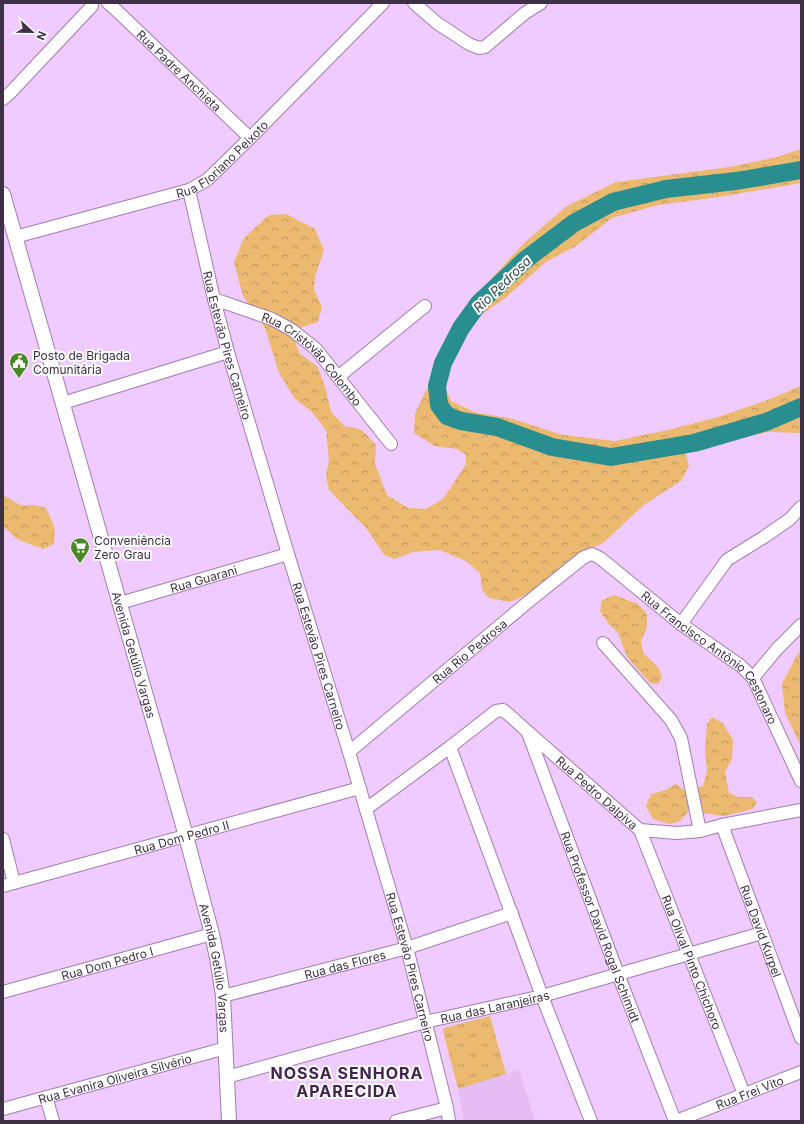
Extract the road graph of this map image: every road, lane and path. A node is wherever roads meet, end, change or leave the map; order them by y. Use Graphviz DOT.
graph roads {
  1 [pos="106,3"];
  2 [pos="383,3"];
  3 [pos="414,3"];
  4 [pos="541,3"];
  5 [pos="91,4"];
  6 [pos="3,99"];
  7 [pos="250,138"];
  8 [pos="189,190"];
  9 [pos="3,194"];
  10 [pos="15,237"];
  11 [pos="214,299"];
  12 [pos="425,306"];
  13 [pos="228,352"];
  14 [pos="338,377"];
  15 [pos="63,403"];
  16 [pos="391,444"];
  17 [pos="801,507"];
  18 [pos="288,554"];
  19 [pos="592,554"];
  20 [pos="120,603"];
  21 [pos="681,624"];
  22 [pos="801,625"];
  23 [pos="603,643"];
  24 [pos="753,678"];
  25 [pos="528,732"];
  26 [pos="450,747"];
  27 [pos="349,752"];
  28 [pos="801,782"];
  29 [pos="360,788"];
  30 [pos="366,809"];
  31 [pos="801,810"];
  32 [pos="722,825"];
  33 [pos="640,830"];
  34 [pos="700,831"];
  35 [pos="186,836"];
  36 [pos="3,839"];
  37 [pos="9,885"];
  38 [pos="512,913"];
  39 [pos="762,933"];
  40 [pos="212,934"];
  41 [pos="407,948"];
  42 [pos="688,954"];
  43 [pos="618,974"];
  44 [pos="3,992"];
  45 [pos="223,996"];
  46 [pos="542,996"];
  47 [pos="426,1022"];
  48 [pos="801,1038"];
  49 [pos="226,1048"];
  50 [pos="801,1072"];
  51 [pos="227,1077"];
  52 [pos="744,1094"];
  53 [pos="46,1097"];
  54 [pos="447,1108"];
  55 [pos="3,1109"];
  56 [pos="52,1121"];
  57 [pos="229,1121"];
  58 [pos="396,1121"];
  59 [pos="449,1121"];
  60 [pos="591,1121"];
  61 [pos="675,1121"];
  1 -- 5 [label="street"];
  1 -- 7 [label="street, Rua Padre Anchieta"];
  2 -- 7 [label="street, Rua Floriano Peixoto"];
  3 -- 4 [label="street"];
  5 -- 6 [label="street"];
  7 -- 8 [label="street, Rua Floriano Peixoto"];
  8 -- 10 [label="street, Rua Floriano Peixoto"];
  8 -- 11 [label="street, Rua Estevão Pires Carneiro"];
  9 -- 10 [label="street, Avenida Getúlio Vargas"];
  10 -- 15 [label="street, Avenida Getúlio Vargas"];
  11 -- 13 [label="street, Rua Estevão Pires Carneiro"];
  11 -- 14 [label="street, Rua Cristóvão Colombo"];
  12 -- 14 [label="street"];
  13 -- 15 [label="street"];
  13 -- 18 [label="street, Rua Estevão Pires Carneiro"];
  14 -- 16 [label="street, Rua Cristóvão Colombo"];
  15 -- 20 [label="street, Avenida Getúlio Vargas"];
  17 -- 21 [label="street"];
  18 -- 20 [label="street, Rua Guarani"];
  18 -- 27 [label="street, Rua Estevão Pires Carneiro"];
  19 -- 21 [label="street, Rua Francisco Antônio Cestonaro"];
  19 -- 27 [label="street, Rua Rio Pedrosa"];
  20 -- 35 [label="street, Avenida Getúlio Vargas"];
  21 -- 24 [label="street, Rua Francisco Antônio Cestonaro"];
  22 -- 24 [label="street"];
  23 -- 34 [label="street"];
  24 -- 28 [label="street, Rua Francisco Antônio Cestonaro"];
  25 -- 26 [label="street, Rua Pedro Dalpiva"];
  25 -- 33 [label="street, Rua Pedro Dalpiva"];
  25 -- 43 [label="street, Rua Professor David Rogal Schimidt"];
  26 -- 30 [label="street"];
  26 -- 38 [label="street"];
  27 -- 29 [label="street, Rua Estevão Pires Carneiro"];
  29 -- 30 [label="street, Rua Estevão Pires Carneiro"];
  29 -- 35 [label="street, Rua Dom Pedro II"];
  30 -- 41 [label="street, Rua Estevão Pires Carneiro"];
  31 -- 32 [label="street, Rua Pedro Dalpiva"];
  32 -- 34 [label="street, Rua Pedro Dalpiva"];
  32 -- 39 [label="street, Rua David Kurpel"];
  33 -- 34 [label="street, Rua Pedro Dalpiva"];
  33 -- 42 [label="street, Rua Olival Pinto Chichoro"];
  35 -- 37 [label="street, Rua Dom Pedro II"];
  35 -- 40 [label="street, Avenida Getúlio Vargas"];
  36 -- 37 [label="street"];
  38 -- 41 [label="street, Rua das Flores"];
  38 -- 46 [label="street"];
  39 -- 42 [label="street, Rua das Laranjeiras"];
  39 -- 48 [label="street, Rua David Kurpel"];
  40 -- 44 [label="street, Rua Dom Pedro I"];
  40 -- 45 [label="street, Avenida Getúlio Vargas"];
  41 -- 45 [label="street, Rua das Flores"];
  41 -- 47 [label="street, Rua Estevão Pires Carneiro"];
  42 -- 43 [label="street, Rua das Laranjeiras"];
  42 -- 52 [label="street, Rua Olival Pinto Chichoro"];
  43 -- 46 [label="street, Rua das Laranjeiras"];
  43 -- 61 [label="street, Rua Professor David Rogal Schimidt"];
  45 -- 49 [label="street, Avenida Getúlio Vargas"];
  46 -- 47 [label="street, Rua das Laranjeiras"];
  46 -- 60 [label="street"];
  47 -- 51 [label="street, Rua das Laranjeiras"];
  47 -- 54 [label="street, Rua Estevão Pires Carneiro"];
  49 -- 51 [label="street, Avenida Getúlio Vargas"];
  49 -- 53 [label="street, Rua Evanira Oliveira Silvério"];
  50 -- 52 [label="street, Rua Frei Vito"];
  51 -- 57 [label="street, Avenida Getúlio Vargas"];
  52 -- 61 [label="street, Rua Frei Vito"];
  53 -- 55 [label="street, Rua Evanira Oliveira Silvério"];
  53 -- 56 [label="street"];
  54 -- 58 [label="street"];
  54 -- 59 [label="street, Rua Estevão Pires Carneiro"];
}
